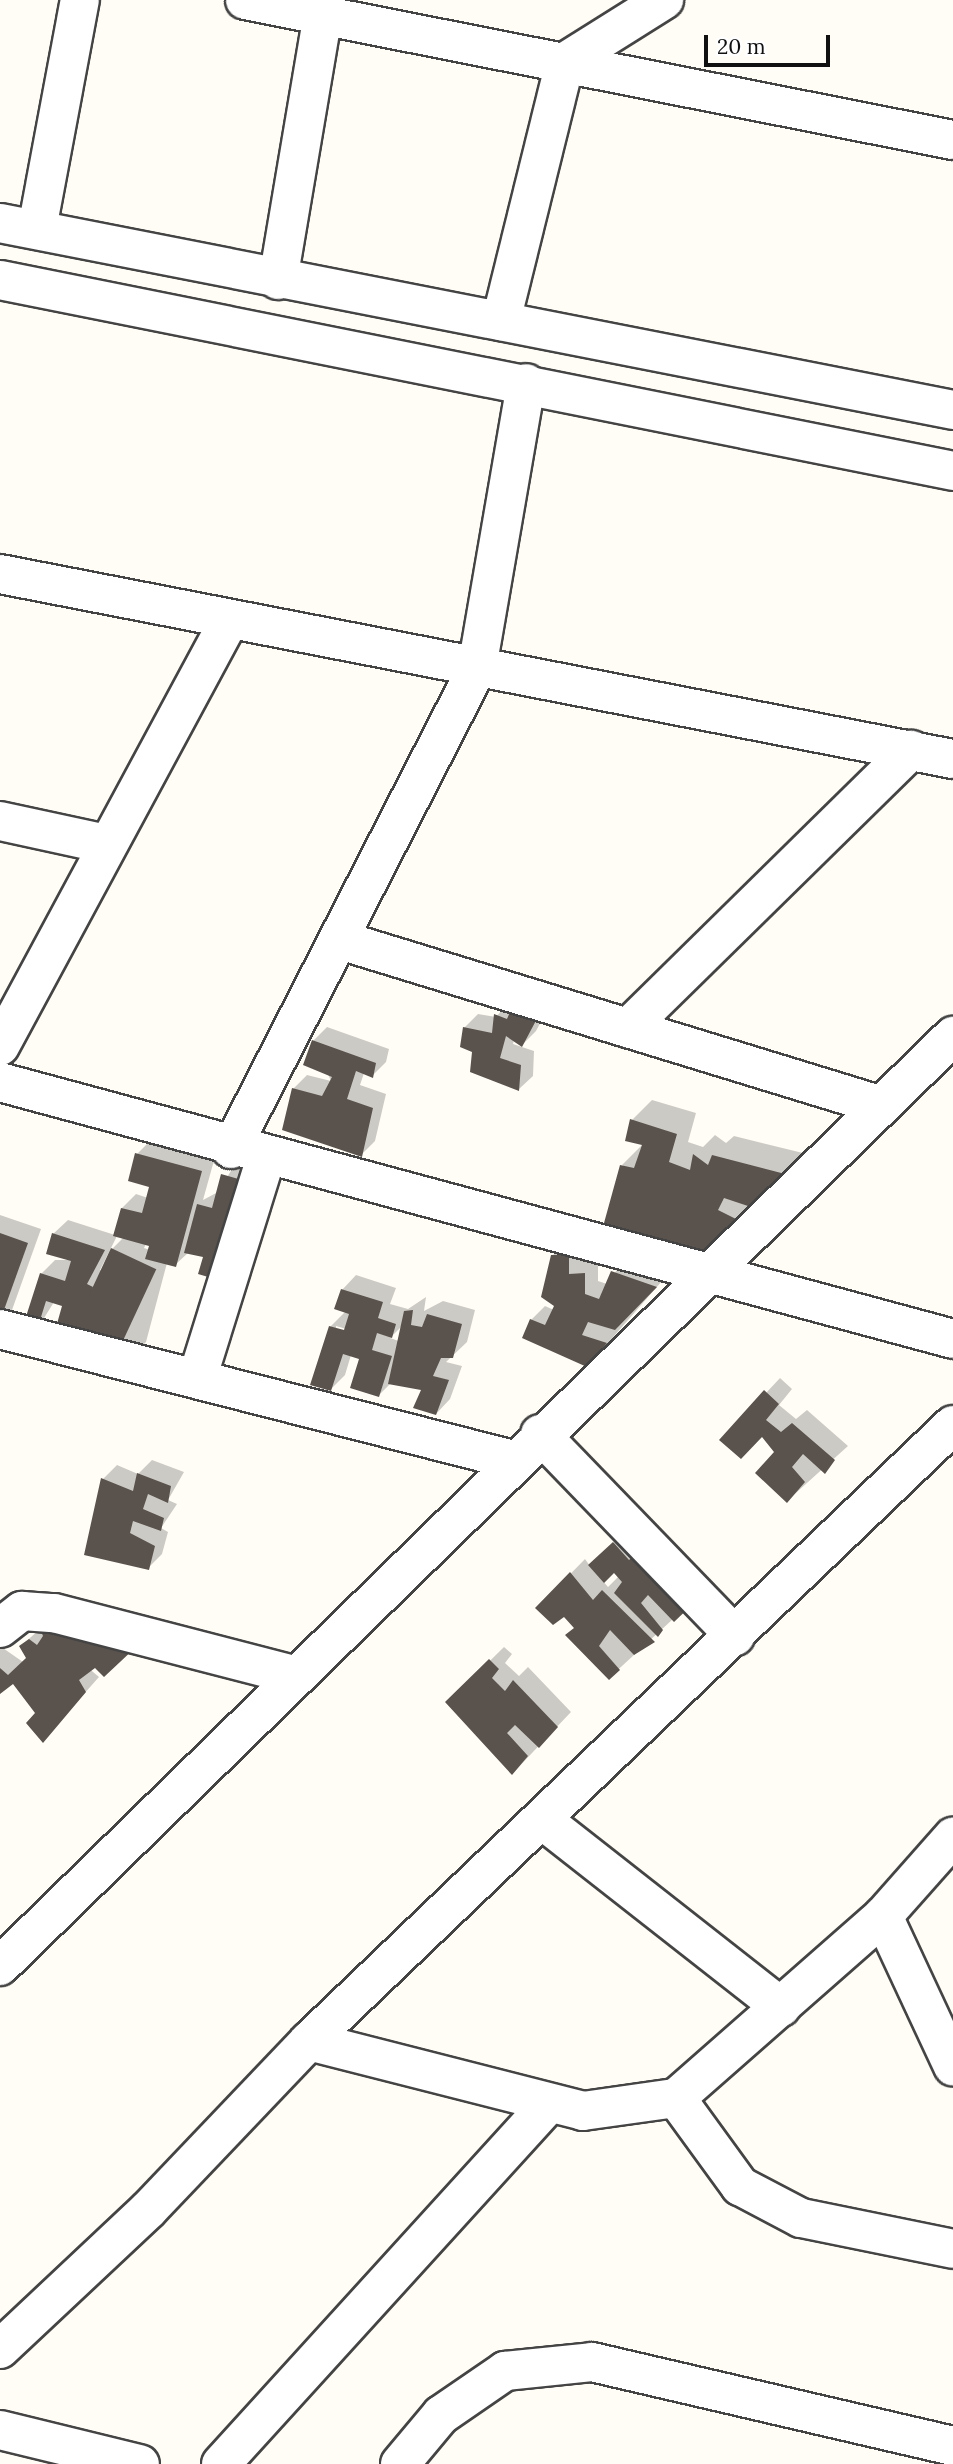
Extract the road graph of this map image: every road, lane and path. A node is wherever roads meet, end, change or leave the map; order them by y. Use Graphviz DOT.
graph roads {
  1 [pos="80,0"];
  2 [pos="245,0"];
  3 [pos="664,0"];
  4 [pos="323,15"];
  5 [pos="565,62"];
  6 [pos="953,141"];
  7 [pos="18,226"];
  8 [pos="0,280"];
  9 [pos="278,280"];
  10 [pos="501,321"];
  11 [pos="526,383"];
  12 [pos="953,410"];
  13 [pos="953,471"];
  14 [pos="0,574"];
  15 [pos="229,620"];
  16 [pos="477,668"];
  17 [pos="911,750"];
  18 [pos="953,759"];
  19 [pos="0,821"];
  20 [pos="106,844"];
  21 [pos="340,940"];
  22 [pos="628,1028"];
  23 [pos="953,1036"];
  24 [pos="0,1046"];
  25 [pos="0,1082"];
  26 [pos="880,1105"];
  27 [pos="249,1154"];
  28 [pos="710,1273"];
  29 [pos="0,1329"];
  30 [pos="953,1339"];
  31 [pos="197,1379"];
  32 [pos="953,1424"];
  33 [pos="527,1447"];
  34 [pos="0,1628"];
  35 [pos="735,1636"];
  36 [pos="294,1675"];
  37 [pos="545,1822"];
  38 [pos="953,1837"];
  39 [pos="883,1916"];
  40 [pos="0,1966"];
  41 [pos="781,2007"];
  42 [pos="309,2040"];
  43 [pos="953,2066"];
  44 [pos="676,2098"];
  45 [pos="549,2103"];
  46 [pos="953,2249"];
  47 [pos="0,2349"];
  48 [pos="0,2430"];
  49 [pos="953,2447"];
  50 [pos="140,2464"];
  51 [pos="221,2464"];
  52 [pos="400,2464"];
  53 [pos="901,2464"];
  1 -- 7 [label="street"];
  2 -- 4 [label="street"];
  3 -- 5 [label="street"];
  4 -- 5 [label="street"];
  4 -- 9 [label="street"];
  5 -- 6 [label="street"];
  5 -- 10 [label="street"];
  7 -- 9 [label="street"];
  8 -- 11 [label="street"];
  9 -- 10 [label="street"];
  10 -- 12 [label="street"];
  11 -- 13 [label="street"];
  11 -- 16 [label="street"];
  14 -- 15 [label="street"];
  15 -- 16 [label="street"];
  15 -- 20 [label="street"];
  16 -- 17 [label="street"];
  16 -- 21 [label="street"];
  17 -- 18 [label="street"];
  17 -- 22 [label="street"];
  19 -- 20 [label="street"];
  20 -- 24 [label="street"];
  21 -- 22 [label="street"];
  21 -- 27 [label="street"];
  22 -- 26 [label="street"];
  23 -- 26 [label="street"];
  25 -- 27 [label="street"];
  26 -- 28 [label="street"];
  27 -- 28 [label="street"];
  27 -- 31 [label="street"];
  28 -- 30 [label="street"];
  28 -- 33 [label="street"];
  29 -- 31 [label="street"];
  31 -- 33 [label="street"];
  32 -- 35 [label="street"];
  33 -- 35 [label="street"];
  33 -- 36 [label="street"];
  34 -- 36 [label="street"];
  35 -- 37 [label="street"];
  36 -- 40 [label="street"];
  37 -- 41 [label="street"];
  37 -- 42 [label="street"];
  38 -- 39 [label="street"];
  39 -- 41 [label="street"];
  39 -- 43 [label="street"];
  41 -- 44 [label="street"];
  42 -- 45 [label="street"];
  42 -- 47 [label="street"];
  44 -- 45 [label="street"];
  44 -- 46 [label="street"];
  45 -- 51 [label="street"];
  48 -- 50 [label="street"];
  49 -- 52 [label="street"];
  49 -- 53 [label="street"];
}
